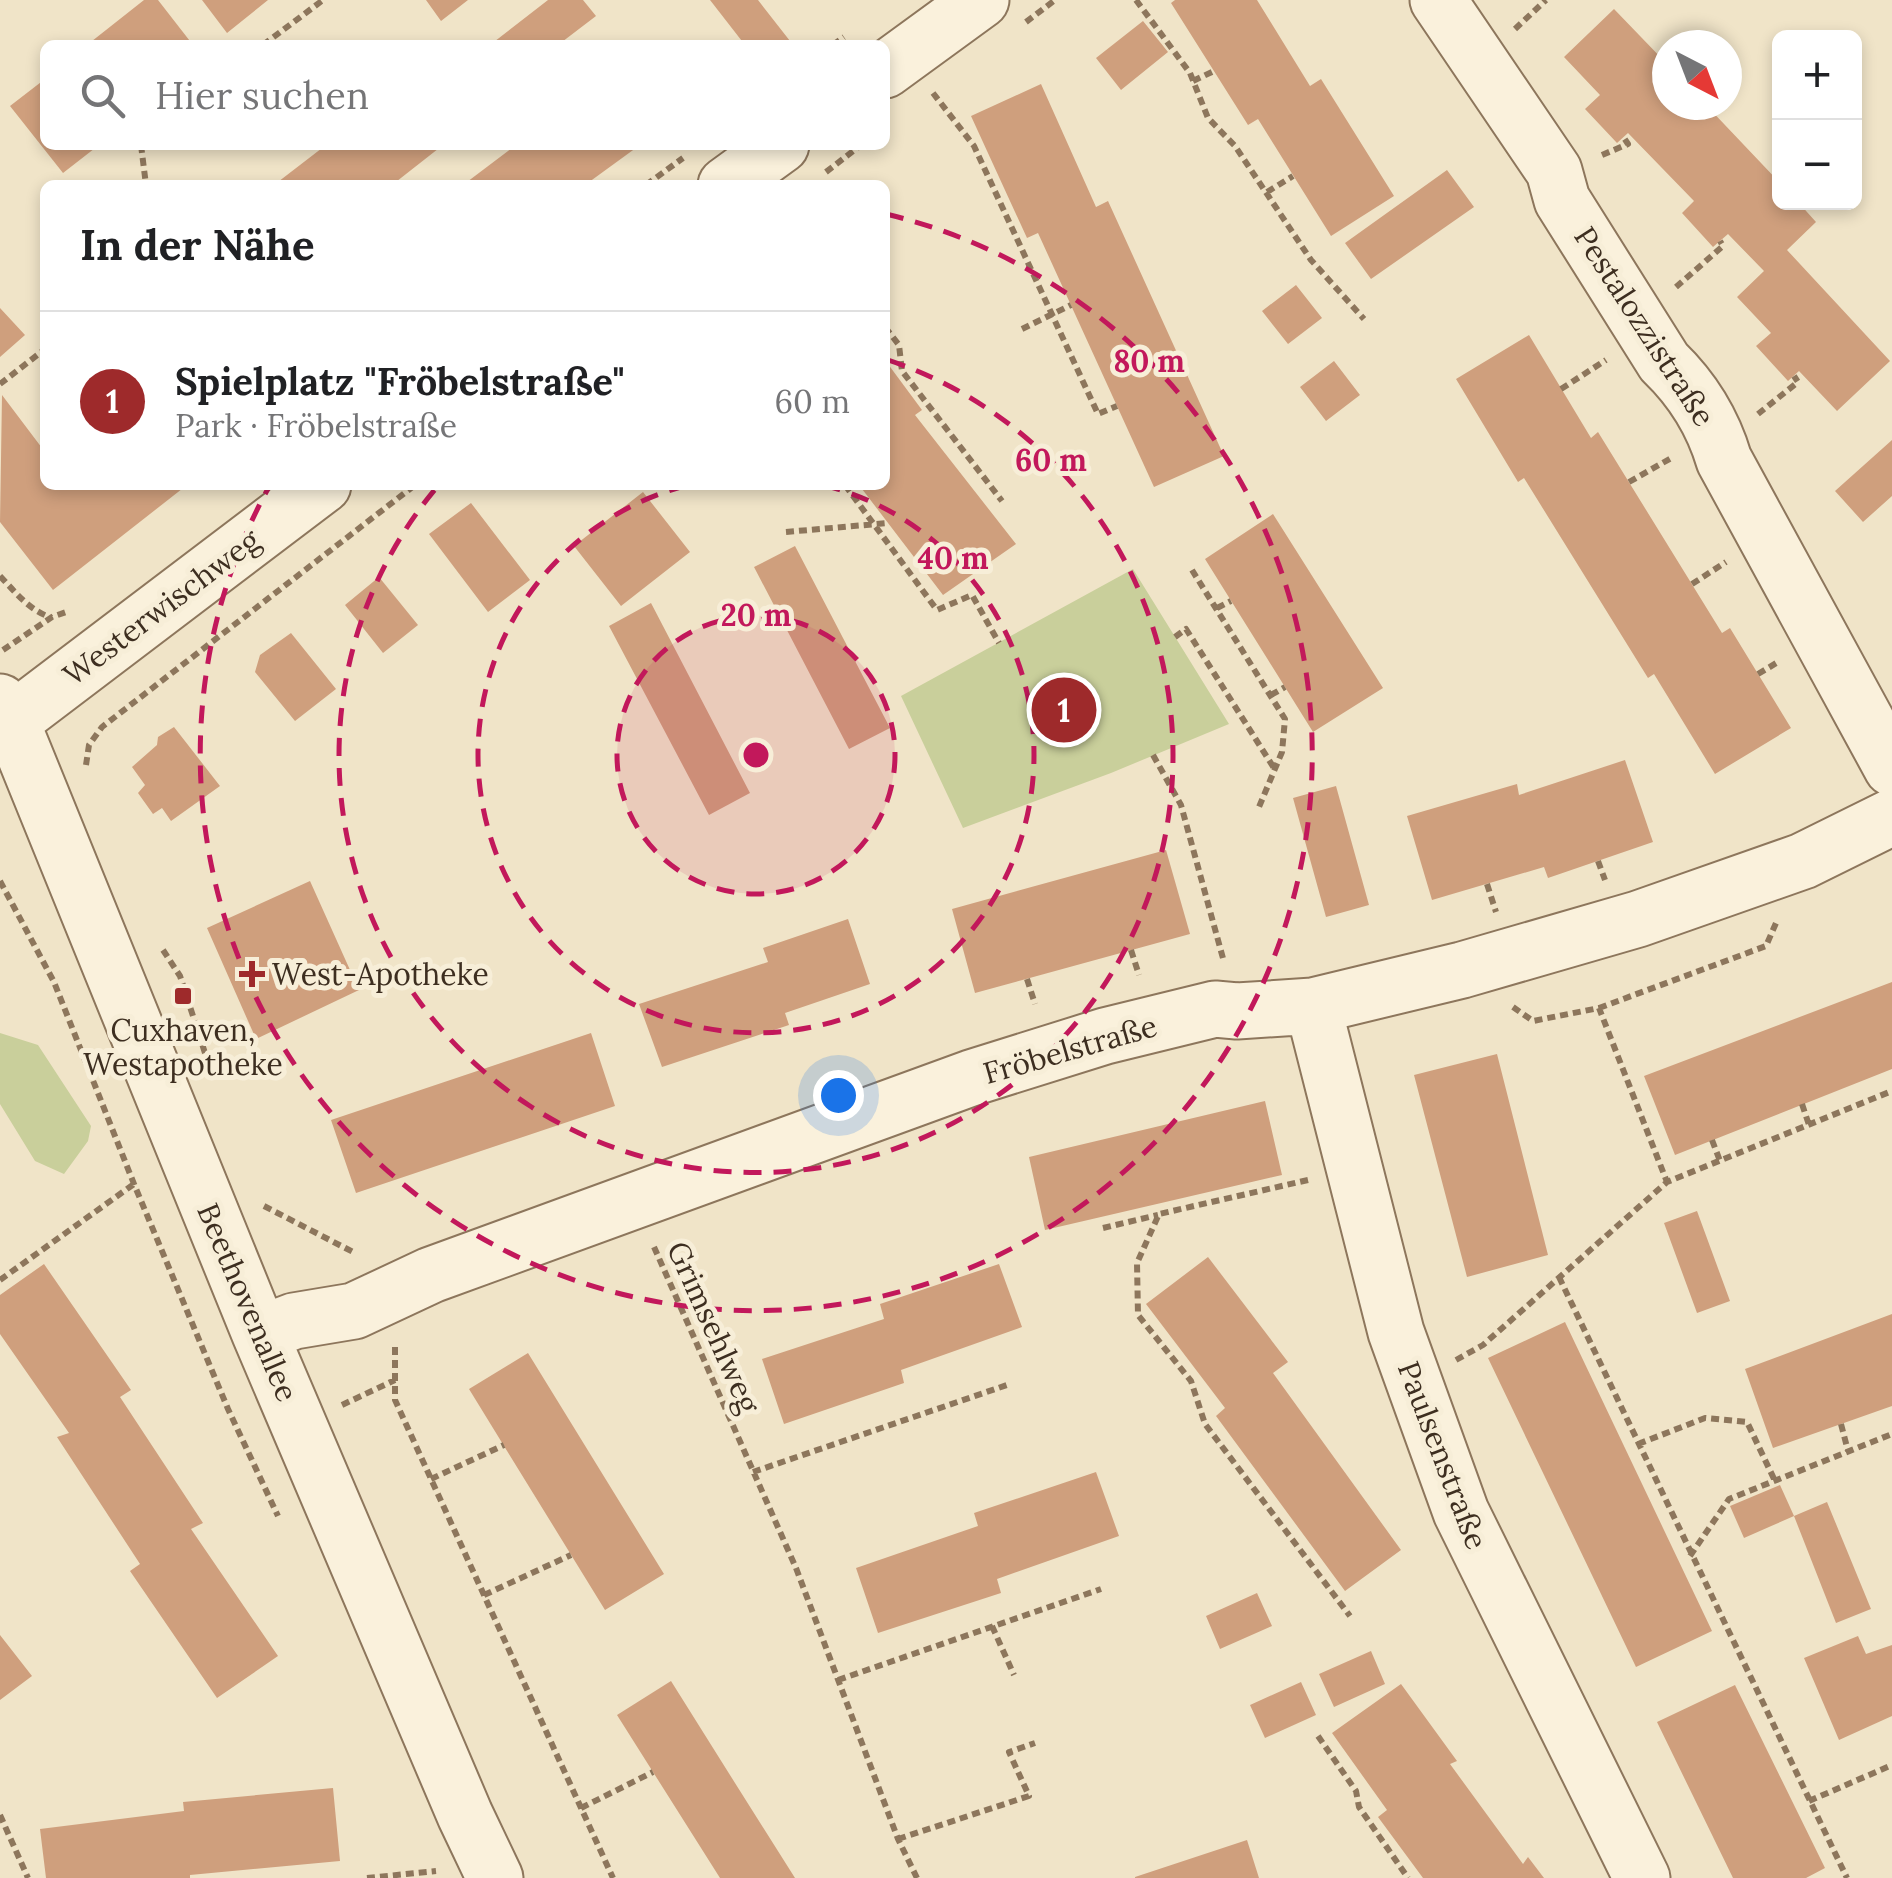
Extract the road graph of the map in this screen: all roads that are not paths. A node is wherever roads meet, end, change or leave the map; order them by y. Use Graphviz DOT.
graph roads {
  1 [pos="981,0"];
  2 [pos="1438,0"];
  3 [pos="908,81"];
  4 [pos="801,161"];
  5 [pos="706,170"];
  6 [pos="315,490"];
  7 [pos="4,718"];
  8 [pos="1892,768"];
  9 [pos="1892,817"];
  10 [pos="1313,1006"];
  11 [pos="260,1334"];
  12 [pos="495,1878"];
  13 [pos="1642,1878"];
  1 -- 3 [label="street"];
  2 -- 8 [label="street, Pestalozzistraße"];
  4 -- 5 [label="street"];
  6 -- 7 [label="street, Westerwischweg"];
  7 -- 11 [label="street, Beethovenallee"];
  9 -- 10 [label="street, Fröbelstraße"];
  10 -- 11 [label="street, Fröbelstraße"];
  10 -- 13 [label="street, Paulsenstraße"];
  11 -- 12 [label="street, Beethovenallee"];
}
